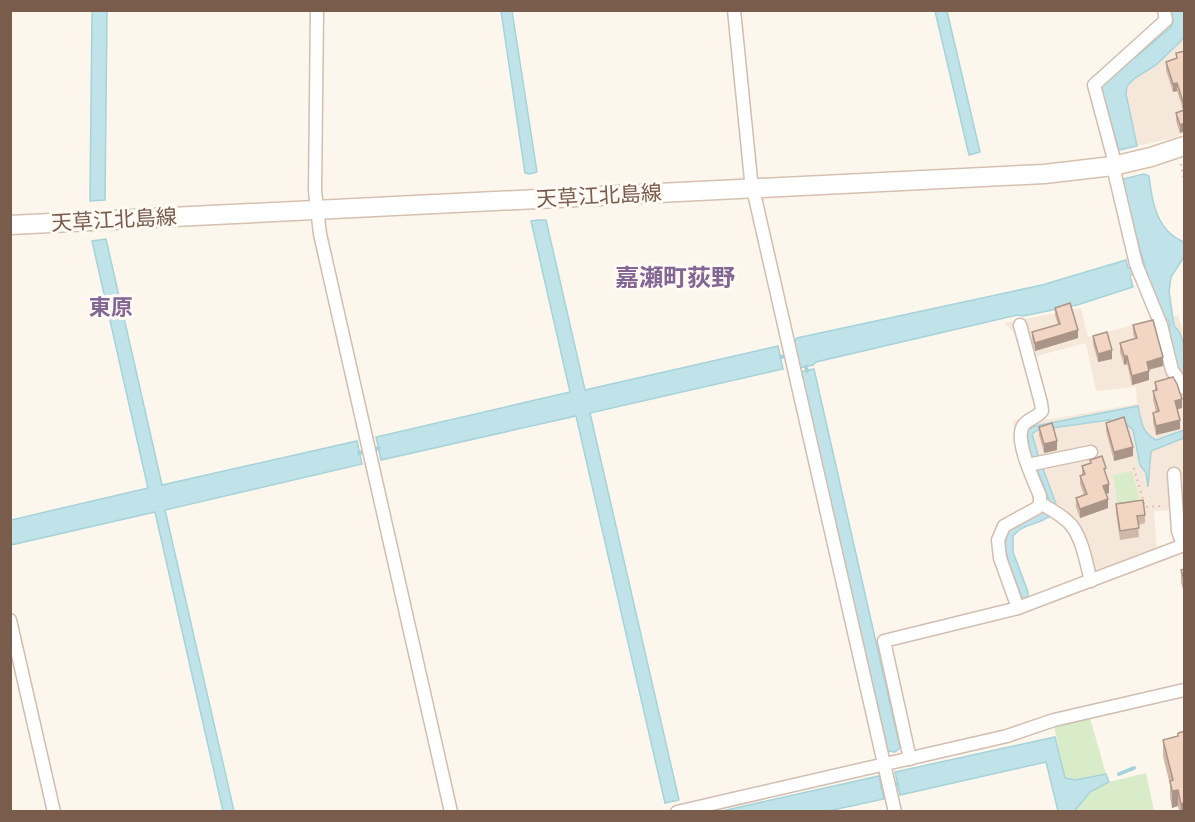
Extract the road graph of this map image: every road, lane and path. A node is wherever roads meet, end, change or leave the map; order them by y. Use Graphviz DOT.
graph roads {
  1 [pos="317,10"];
  2 [pos="734,10"];
  3 [pos="1164,10"];
  4 [pos="1185,146"];
  5 [pos="1113,166"];
  6 [pos="753,188"];
  7 [pos="316,211"];
  8 [pos="10,225"];
  9 [pos="1020,325"];
  10 [pos="1185,388"];
  11 [pos="1091,452"];
  12 [pos="1028,465"];
  13 [pos="1134,468"];
  14 [pos="1174,474"];
  15 [pos="1176,506"];
  16 [pos="1048,508"];
  17 [pos="1184,545"];
  18 [pos="1091,581"];
  19 [pos="1018,608"];
  20 [pos="10,620"];
  21 [pos="1185,690"];
  22 [pos="910,759"];
  23 [pos="885,765"];
  24 [pos="54,812"];
  25 [pos="451,812"];
  26 [pos="677,812"];
  27 [pos="895,812"];
  1 -- 7 [label="street"];
  2 -- 6 [label="street"];
  3 -- 5 [label="street"];
  4 -- 5 [label="street, 天草江北島線"];
  5 -- 6 [label="street, 天草江北島線"];
  5 -- 10 [label="street"];
  6 -- 7 [label="street, 天草江北島線"];
  6 -- 23 [label="street"];
  7 -- 8 [label="street, 天草江北島線"];
  7 -- 25 [label="street"];
  9 -- 12 [label="street"];
  11 -- 12 [label="street"];
  12 -- 16 [label="street"];
  13 -- 15 [label="path"];
  14 -- 15 [label="street"];
  15 -- 17 [label="street"];
  16 -- 18 [label="street"];
  16 -- 19 [label="street"];
  17 -- 18 [label="street"];
  18 -- 19 [label="street"];
  19 -- 22 [label="street"];
  20 -- 24 [label="street"];
  21 -- 22 [label="street"];
  22 -- 23 [label="street"];
  23 -- 26 [label="street"];
  23 -- 27 [label="street"];
}
